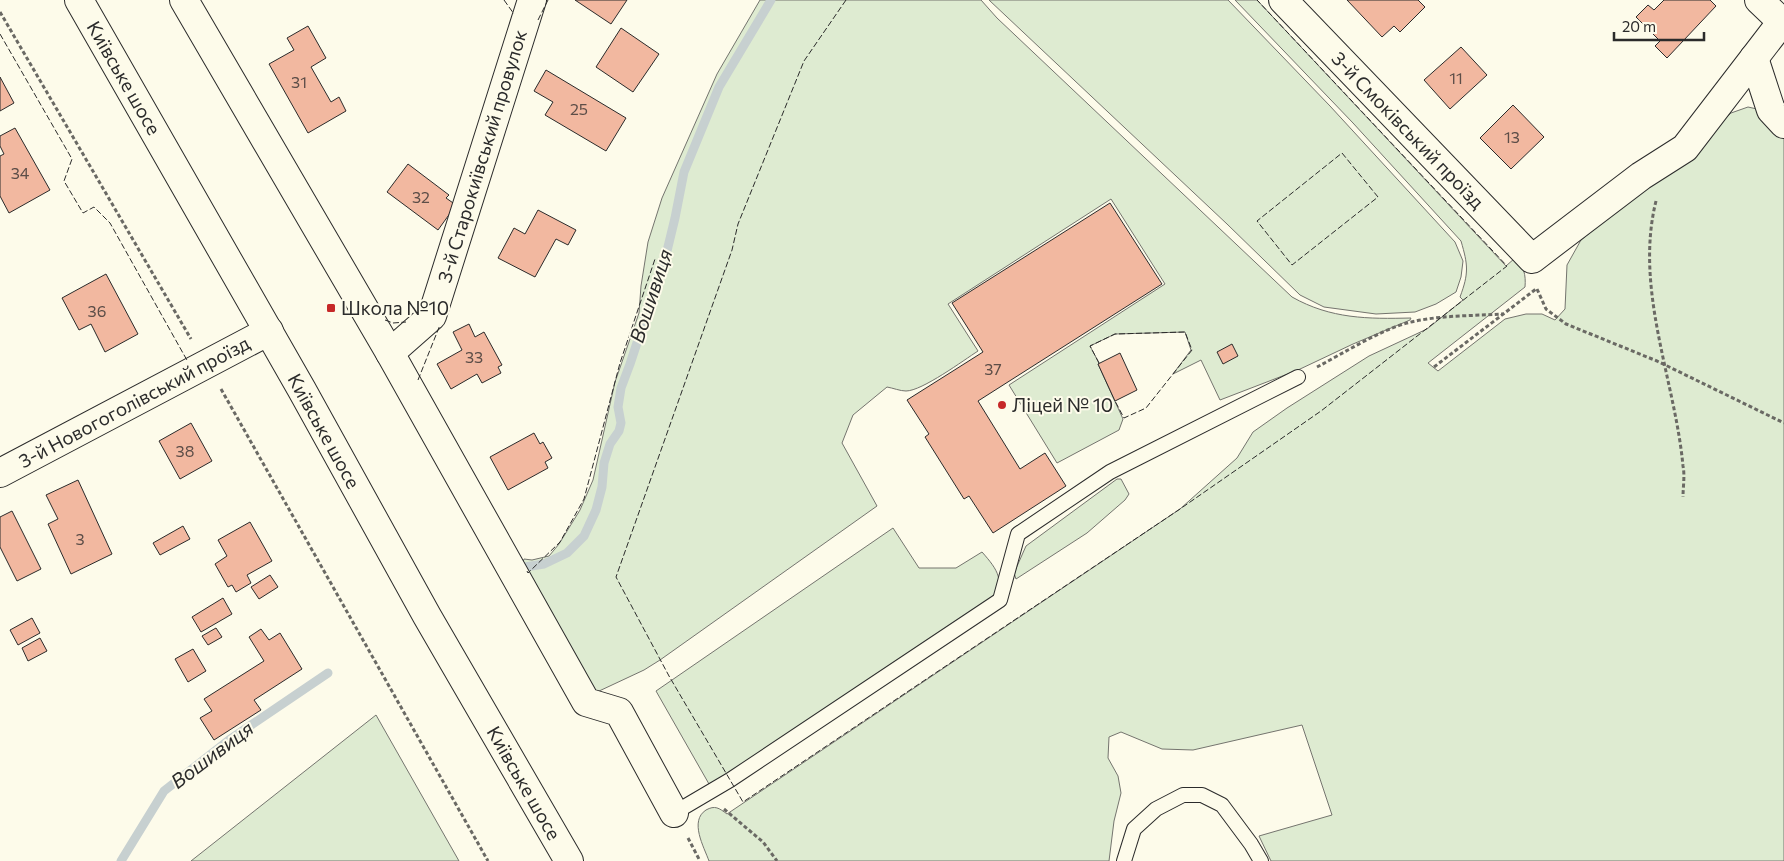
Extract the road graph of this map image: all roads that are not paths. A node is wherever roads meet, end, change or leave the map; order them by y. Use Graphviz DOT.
graph roads {
  1 [pos="79,0"];
  2 [pos="184,0"];
  3 [pos="1283,0"];
  4 [pos="1759,0"];
  5 [pos="529,2"];
  6 [pos="1783,20"];
  7 [pos="1754,58"];
  8 [pos="1784,124"];
  9 [pos="269,331"];
  10 [pos="390,353"];
  11 [pos="1298,377"];
  12 [pos="0,472"];
  13 [pos="674,813"];
  14 [pos="570,861"];
  15 [pos="1124,861"];
  16 [pos="1261,861"];
  1 -- 9 [label="street, Київське шосе"];
  2 -- 10 [label="street"];
  3 -- 7 [label="street, 3-й Смоківський проїзд"];
  4 -- 6 [label="street"];
  5 -- 10 [label="street, 3-й Старокиївський провулок"];
  6 -- 7 [label="street"];
  7 -- 8 [label="street"];
  9 -- 12 [label="street, 3-й Новогоголівський проїзд"];
  9 -- 14 [label="street, Київське шосе"];
  10 -- 13 [label="street"];
  11 -- 13 [label="lane"];
  15 -- 16 [label="lane"];
}
